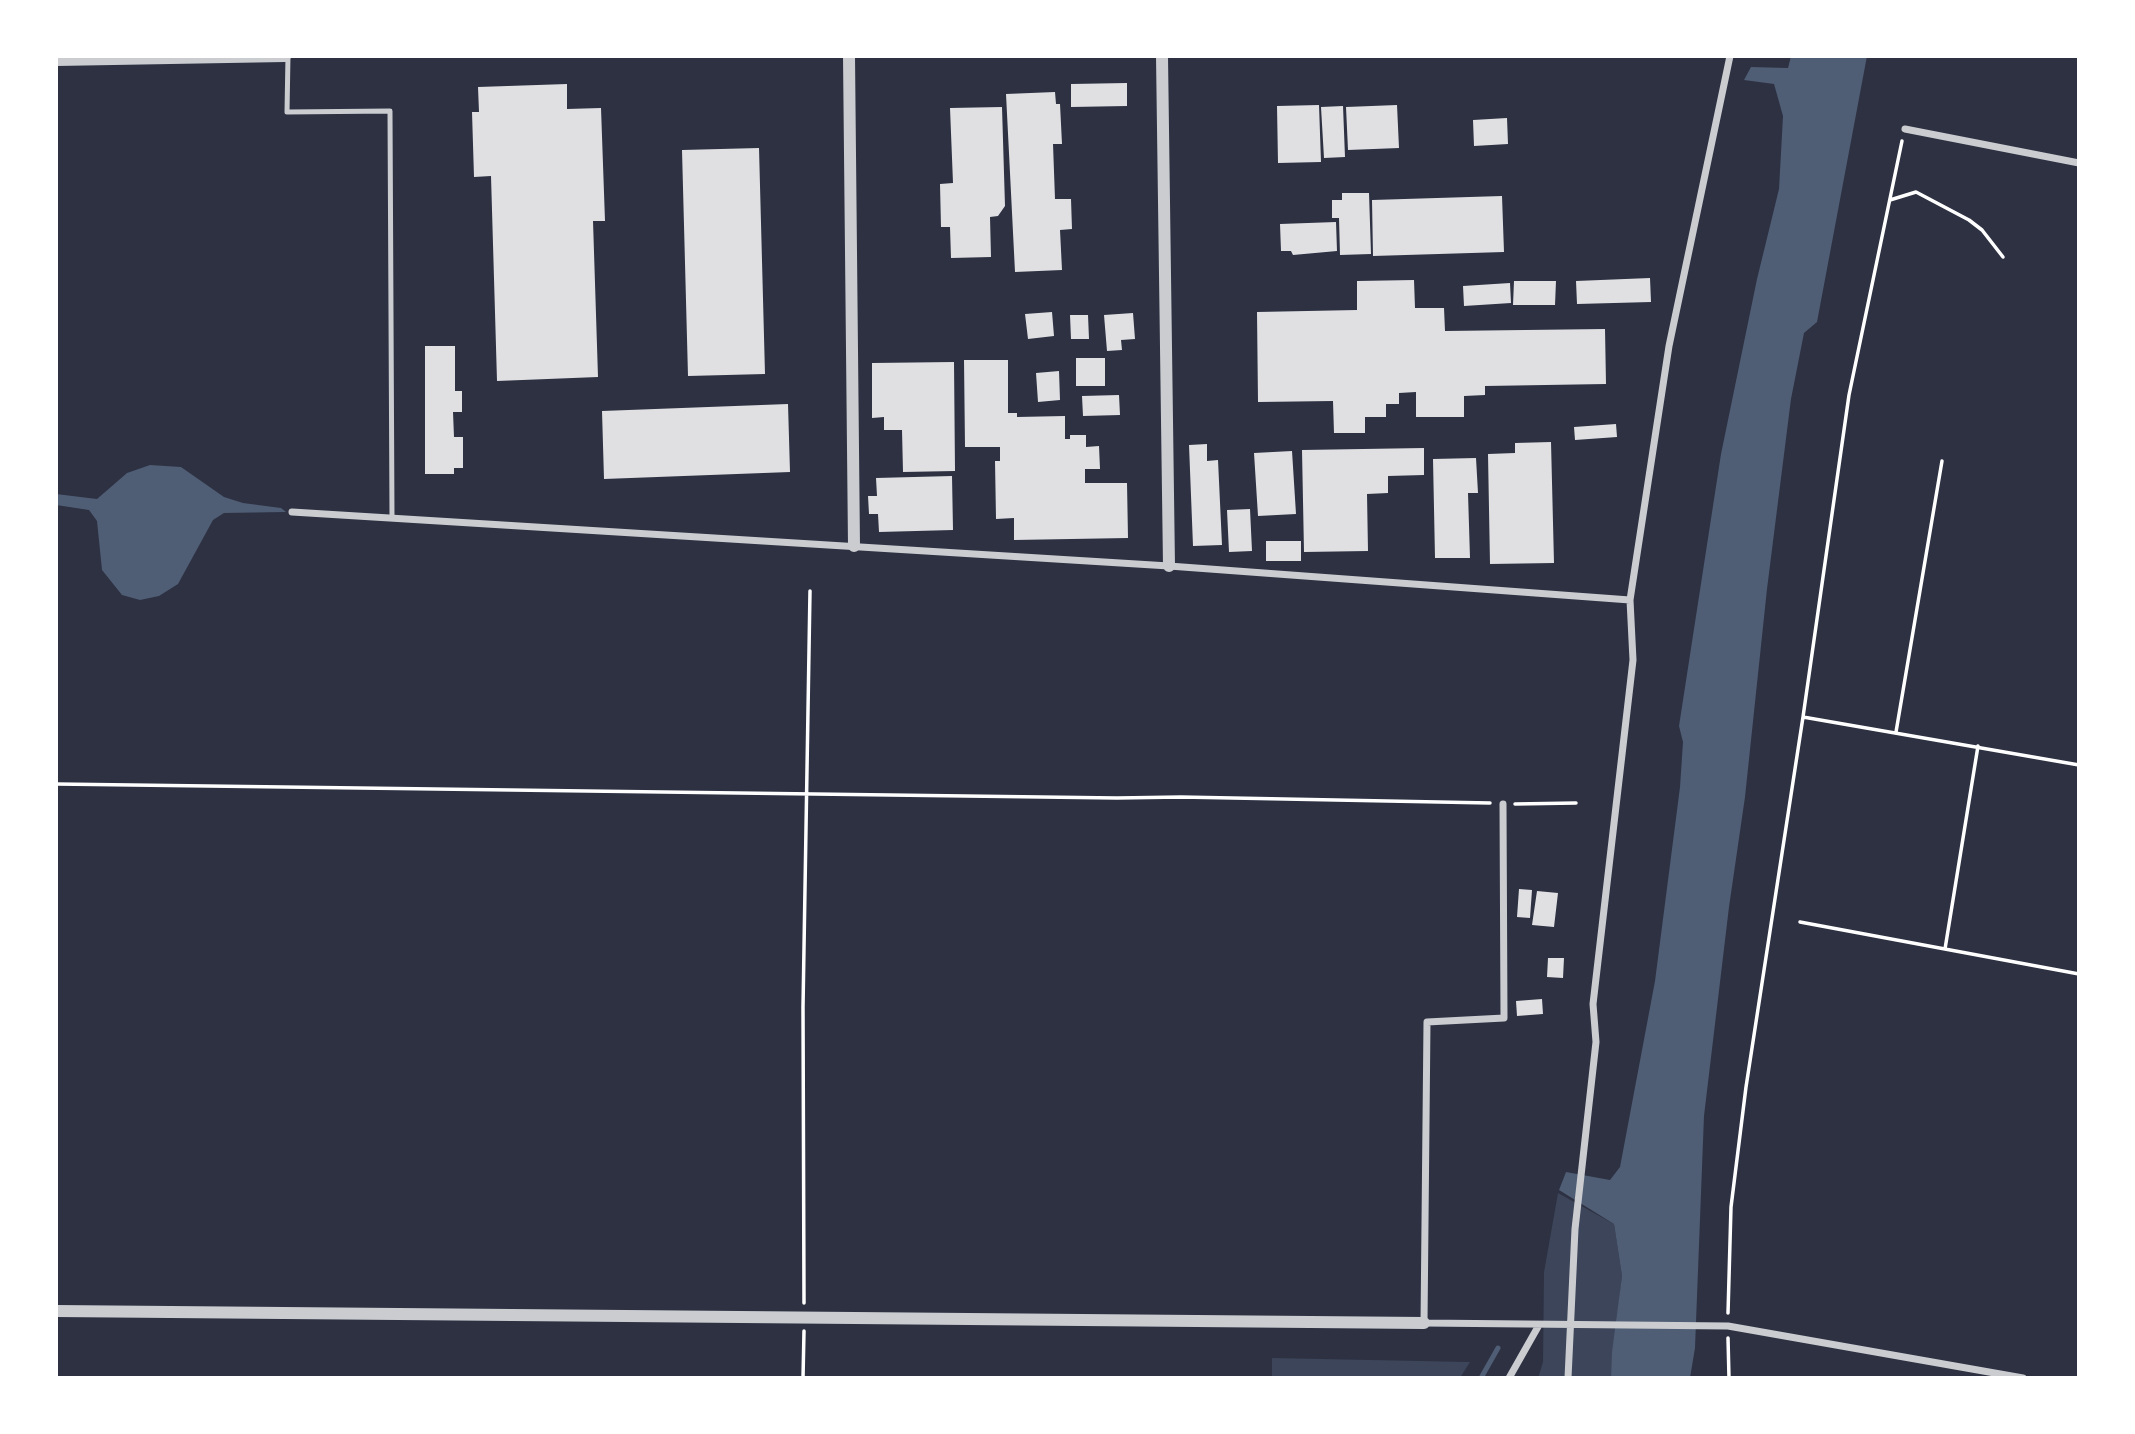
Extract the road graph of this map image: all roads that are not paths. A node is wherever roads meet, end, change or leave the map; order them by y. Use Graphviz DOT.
graph roads {
  1 [pos="286,56"];
  2 [pos="849,56"];
  3 [pos="1162,56"];
  4 [pos="1730,56"];
  5 [pos="56,60"];
  6 [pos="1905,129"];
  7 [pos="2079,163"];
  8 [pos="292,512"];
  9 [pos="392,517"];
  10 [pos="854,546"];
  11 [pos="1169,566"];
  12 [pos="1630,600"];
  13 [pos="1503,804"];
  14 [pos="56,1311"];
  15 [pos="1424,1324"];
  16 [pos="1539,1325"];
  17 [pos="1569,1325"];
  18 [pos="1509,1378"];
  19 [pos="1568,1378"];
  20 [pos="2023,1378"];
  1 -- 5 [label="street"];
  1 -- 9 [label="lane"];
  2 -- 10 [label="street"];
  3 -- 11 [label="street"];
  4 -- 12 [label="street"];
  6 -- 7 [label="street"];
  8 -- 9 [label="street"];
  9 -- 10 [label="street"];
  10 -- 11 [label="street"];
  11 -- 12 [label="street"];
  12 -- 17 [label="street"];
  13 -- 15 [label="street"];
  14 -- 15 [label="street"];
  15 -- 16 [label="street"];
  16 -- 17 [label="street"];
  16 -- 18 [label="street"];
  17 -- 19 [label="street"];
  17 -- 20 [label="street"];
}
